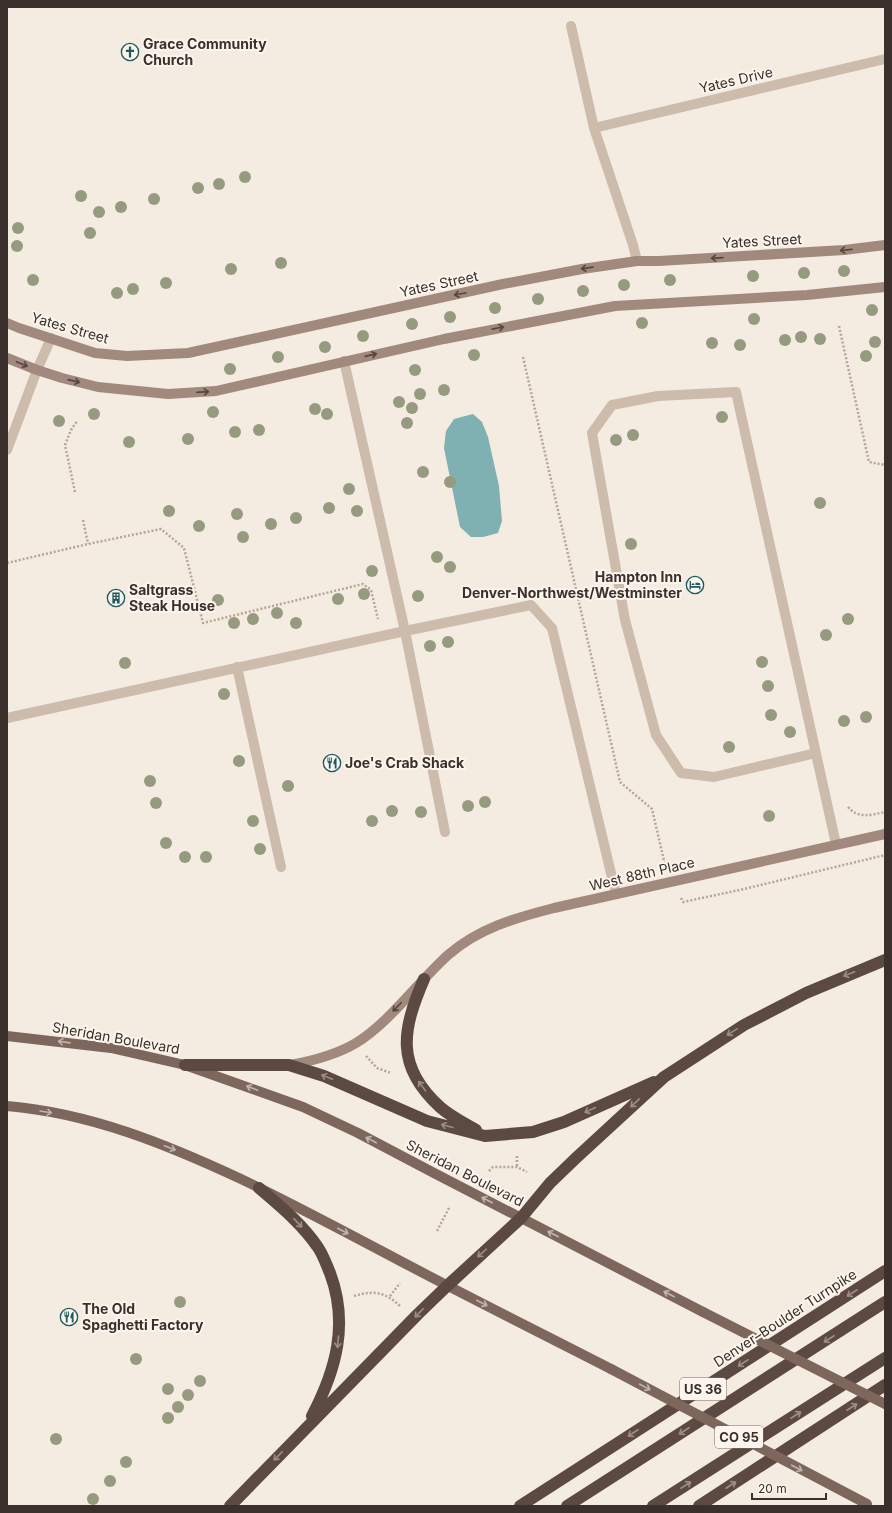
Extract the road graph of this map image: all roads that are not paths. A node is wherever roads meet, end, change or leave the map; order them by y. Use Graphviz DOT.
graph roads {
  1 [pos="571,26"];
  2 [pos="885,59"];
  3 [pos="594,128"];
  4 [pos="885,245"];
  5 [pos="636,261"];
  6 [pos="885,286"];
  7 [pos="7,323"];
  8 [pos="51,338"];
  9 [pos="7,358"];
  10 [pos="344,362"];
  11 [pos="37,370"];
  12 [pos="7,450"];
  13 [pos="405,631"];
  14 [pos="237,667"];
  15 [pos="7,718"];
  16 [pos="816,753"];
  17 [pos="445,832"];
  18 [pos="885,834"];
  19 [pos="836,844"];
  20 [pos="281,867"];
  21 [pos="616,894"];
  22 [pos="885,960"];
  23 [pos="424,979"];
  24 [pos="7,1036"];
  25 [pos="185,1065"];
  26 [pos="289,1065"];
  27 [pos="664,1077"];
  28 [pos="7,1106"];
  29 [pos="485,1136"];
  30 [pos="259,1188"];
  31 [pos="521,1218"];
  32 [pos="885,1271"];
  33 [pos="447,1286"];
  34 [pos="885,1302"];
  35 [pos="885,1358"];
  36 [pos="885,1385"];
  37 [pos="885,1404"];
  38 [pos="306,1428"];
  39 [pos="869,1505"];
  40 [pos="230,1506"];
  41 [pos="520,1506"];
  42 [pos="567,1506"];
  43 [pos="653,1506"];
  44 [pos="699,1506"];
  1 -- 3 [label="street"];
  2 -- 3 [label="street, Yates Drive"];
  3 -- 5 [label="street"];
  4 -- 5 [label="street, Yates Street, one-way"];
  5 -- 8 [label="street, Yates Street, one-way"];
  10 -- 6 [label="street, one-way"];
  7 -- 8 [label="street, Yates Street"];
  8 -- 11 [label="street"];
  9 -- 11 [label="street, one-way"];
  11 -- 10 [label="street, one-way"];
  10 -- 13 [label="street"];
  11 -- 12 [label="street"];
  13 -- 14 [label="street"];
  13 -- 17 [label="street"];
  13 -- 21 [label="street"];
  14 -- 15 [label="street"];
  14 -- 20 [label="street"];
  16 -- 16 [label="street"];
  16 -- 19 [label="street"];
  18 -- 19 [label="street, West 88th Place"];
  19 -- 21 [label="street, West 88th Place"];
  21 -- 23 [label="street, West 88th Place"];
  22 -- 27 [label="highway, one-way"];
  23 -- 26 [label="street, West 88th Place, one-way"];
  29 -- 23 [label="highway, one-way"];
  25 -- 24 [label="main road, Sheridan Boulevard, one-way"];
  25 -- 26 [label="highway"];
  31 -- 25 [label="main road, Sheridan Boulevard, one-way"];
  29 -- 26 [label="highway, one-way"];
  27 -- 29 [label="highway, one-way"];
  27 -- 31 [label="highway, one-way"];
  28 -- 30 [label="main road, one-way"];
  30 -- 33 [label="main road, one-way"];
  30 -- 38 [label="highway, one-way"];
  31 -- 33 [label="highway, one-way"];
  37 -- 31 [label="main road, Sheridan Boulevard, one-way, bridge"];
  32 -- 41 [label="highway, Denver–Boulder Turnpike / US 36, one-way"];
  33 -- 38 [label="highway, one-way"];
  33 -- 39 [label="main road, CO 95, one-way, bridge"];
  34 -- 42 [label="highway, one-way"];
  43 -- 35 [label="highway, one-way"];
  44 -- 36 [label="highway, one-way"];
  38 -- 40 [label="highway, one-way"];
}
